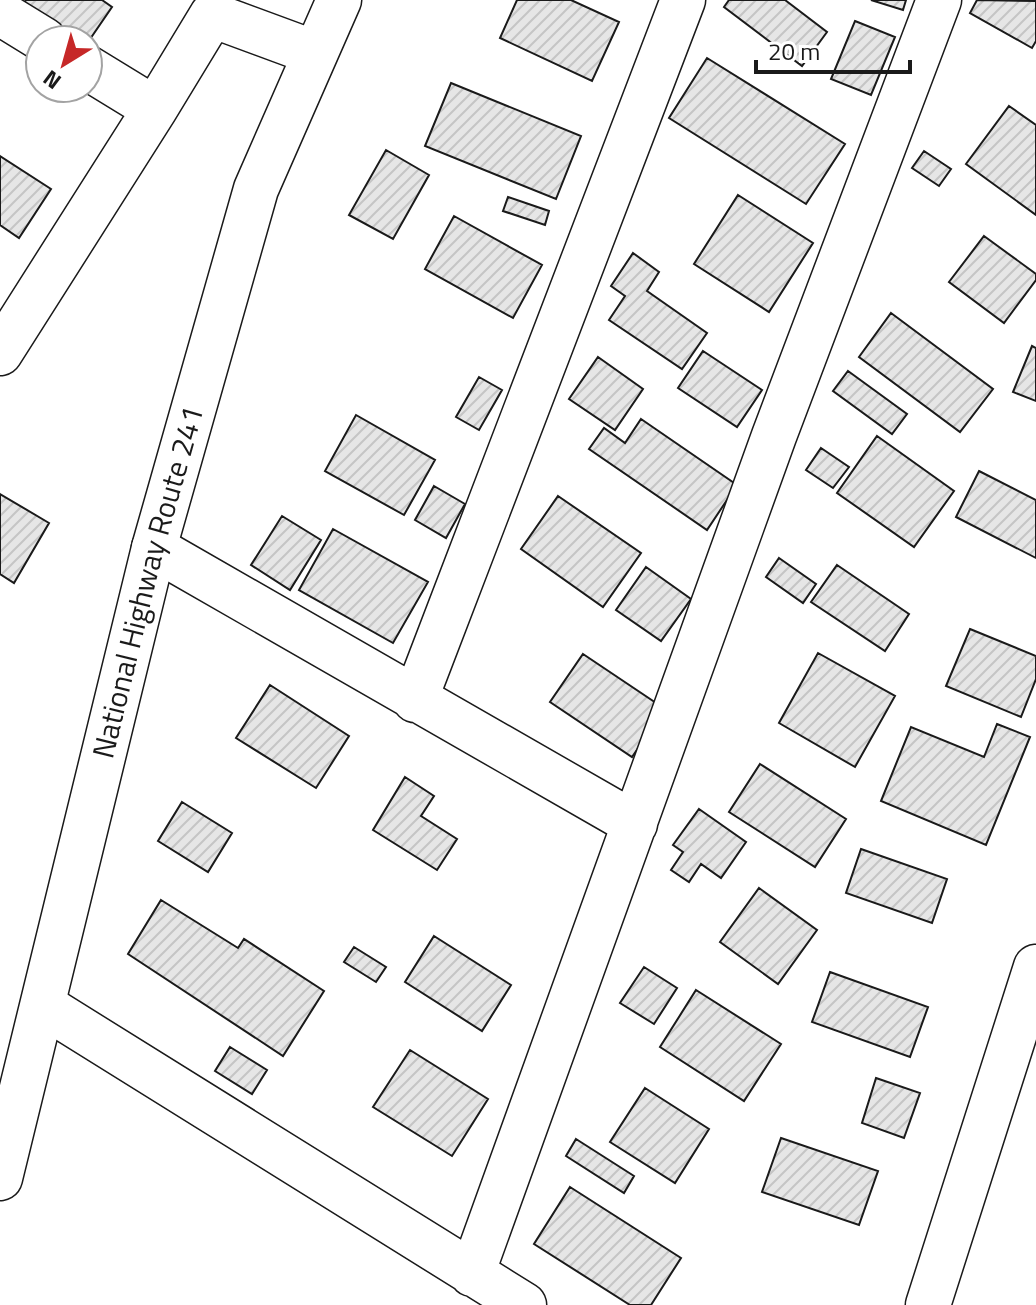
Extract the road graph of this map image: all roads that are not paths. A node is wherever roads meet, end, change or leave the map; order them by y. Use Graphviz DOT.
graph roads {
  1 [pos="339,0"];
  2 [pos="683,0"];
  3 [pos="939,0"];
  4 [pos="0,13"];
  5 [pos="24,28"];
  6 [pos="315,53"];
  7 [pos="104,78"];
  8 [pos="155,109"];
  9 [pos="0,353"];
  10 [pos="154,548"];
  11 [pos="415,700"];
  12 [pos="635,824"];
  13 [pos="1036,967"];
  14 [pos="44,1006"];
  15 [pos="0,1178"];
  16 [pos="472,1274"];
  17 [pos="524,1305"];
  18 [pos="928,1305"];
  1 -- 6 [label="main road, National Highway Route 241"];
  2 -- 11 [label="main road"];
  3 -- 12 [label="main road"];
  4 -- 5 [label="main road"];
  6 -- 8 [label="main road"];
  6 -- 10 [label="main road, National Highway Route 241"];
  7 -- 8 [label="main road"];
  8 -- 9 [label="main road"];
  10 -- 11 [label="main road"];
  10 -- 14 [label="main road, National Highway Route 241"];
  11 -- 12 [label="main road"];
  12 -- 16 [label="main road"];
  13 -- 18 [label="main road"];
  14 -- 15 [label="main road, National Highway Route 241"];
  14 -- 16 [label="main road"];
  16 -- 17 [label="main road"];
}
